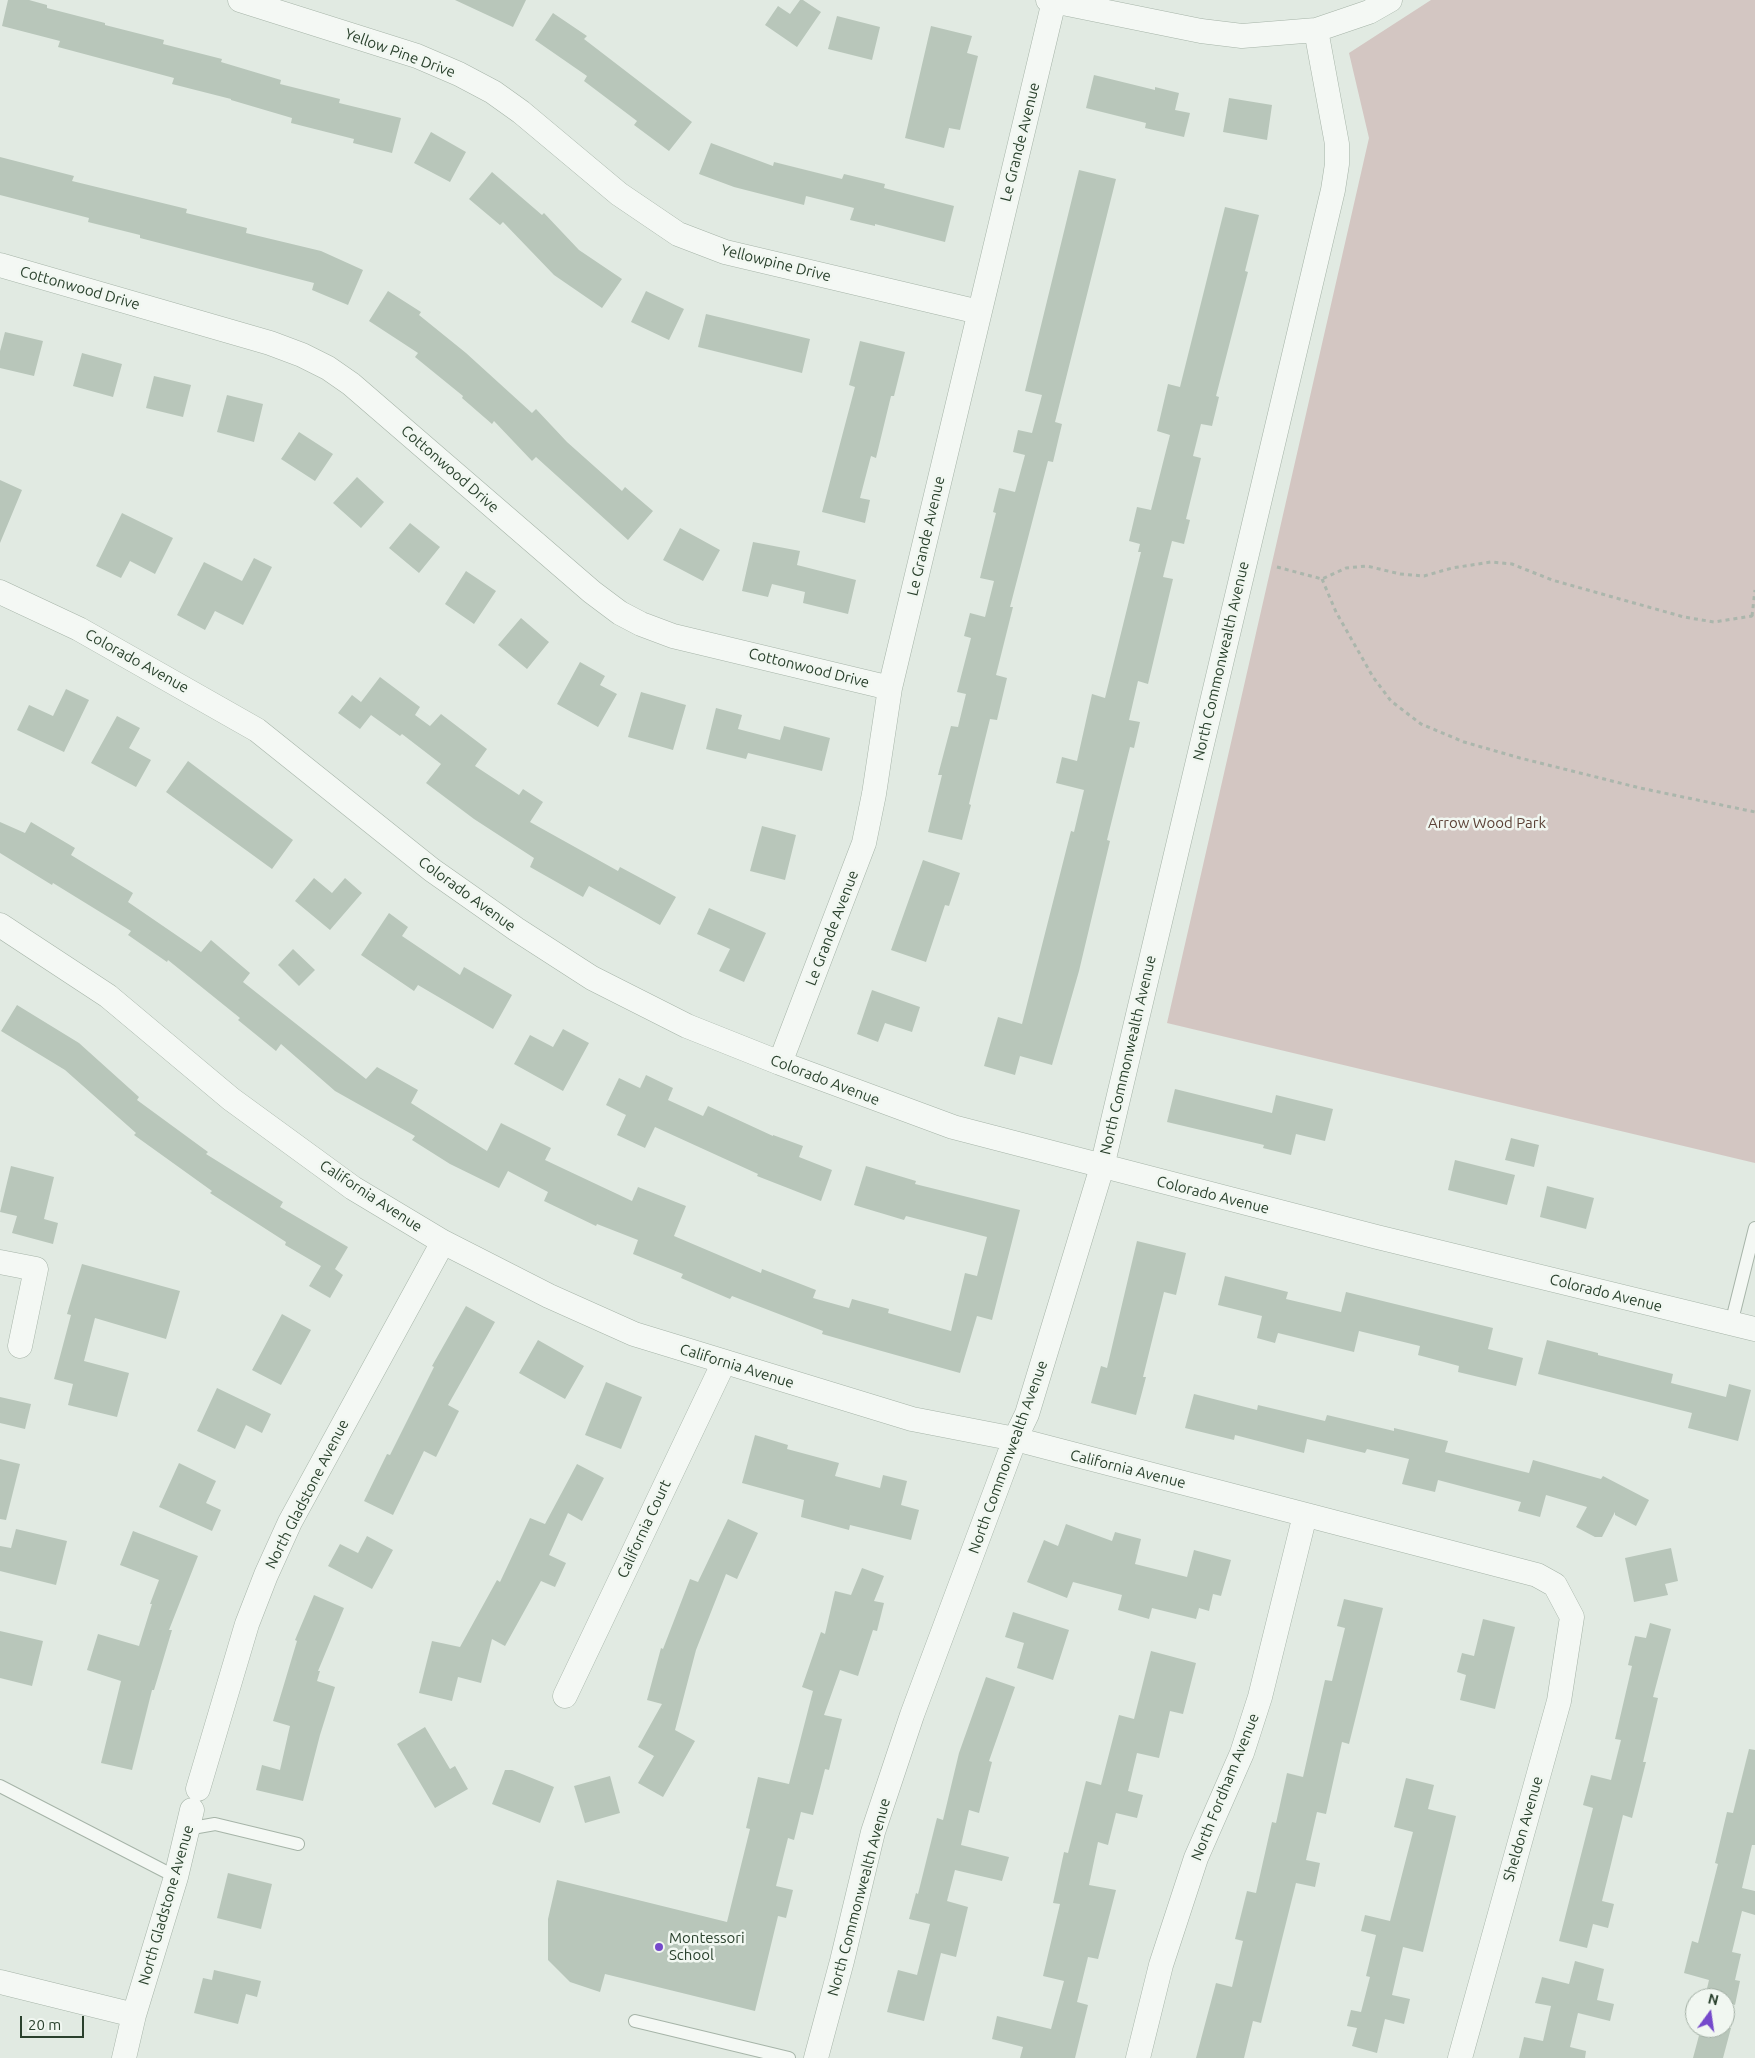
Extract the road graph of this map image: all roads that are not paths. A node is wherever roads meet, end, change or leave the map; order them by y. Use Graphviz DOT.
graph roads {
  1 [pos="240,0"];
  2 [pos="1390,0"];
  3 [pos="1051,1"];
  4 [pos="1316,30"];
  5 [pos="593,172"];
  6 [pos="0,265"];
  7 [pos="979,312"];
  8 [pos="0,592"];
  9 [pos="890,688"];
  10 [pos="0,925"];
  11 [pos="780,1063"];
  12 [pos="1102,1167"];
  13 [pos="1755,1228"];
  14 [pos="443,1242"];
  15 [pos="0,1262"];
  16 [pos="1731,1324"];
  17 [pos="1755,1329"];
  18 [pos="20,1346"];
  19 [pos="724,1362"];
  20 [pos="1015,1440"];
  21 [pos="1305,1515"];
  22 [pos="1563,1600"];
  23 [pos="565,1696"];
  24 [pos="0,1786"];
  25 [pos="186,1833"];
  26 [pos="298,1844"];
  27 [pos="176,1876"];
  28 [pos="0,1982"];
  29 [pos="134,2015"];
  30 [pos="635,2020"];
  31 [pos="124,2058"];
  32 [pos="789,2058"];
  33 [pos="816,2058"];
  34 [pos="1138,2058"];
  35 [pos="1460,2058"];
  1 -- 5 [label="street, Yellow Pine Drive"];
  2 -- 4 [label="street"];
  3 -- 4 [label="street"];
  3 -- 7 [label="street, Le Grande Avenue"];
  4 -- 12 [label="street, North Commonwealth Avenue"];
  5 -- 7 [label="street, Yellowpine Drive"];
  6 -- 9 [label="street, Cottonwood Drive"];
  7 -- 9 [label="street, Le Grande Avenue"];
  8 -- 11 [label="street, Colorado Avenue"];
  9 -- 11 [label="street, Le Grande Avenue"];
  10 -- 14 [label="street, California Avenue"];
  11 -- 12 [label="street, Colorado Avenue"];
  12 -- 16 [label="street, Colorado Avenue"];
  12 -- 20 [label="street, North Commonwealth Avenue"];
  13 -- 16 [label="lane"];
  14 -- 19 [label="street, California Avenue"];
  14 -- 25 [label="street, North Gladstone Avenue"];
  15 -- 18 [label="street"];
  16 -- 17 [label="street, Colorado Avenue"];
  19 -- 20 [label="street, California Avenue"];
  19 -- 23 [label="street, California Court"];
  20 -- 21 [label="street, California Avenue"];
  20 -- 33 [label="street, North Commonwealth Avenue"];
  21 -- 22 [label="street, California Avenue"];
  21 -- 34 [label="street, North Fordham Avenue"];
  22 -- 35 [label="street, Sheldon Avenue"];
  24 -- 27 [label="lane"];
  25 -- 26 [label="lane"];
  25 -- 27 [label="street, North Gladstone Avenue"];
  27 -- 29 [label="street, North Gladstone Avenue"];
  28 -- 29 [label="street"];
  29 -- 31 [label="street, North Gladstone Avenue"];
  30 -- 32 [label="lane"];
}
